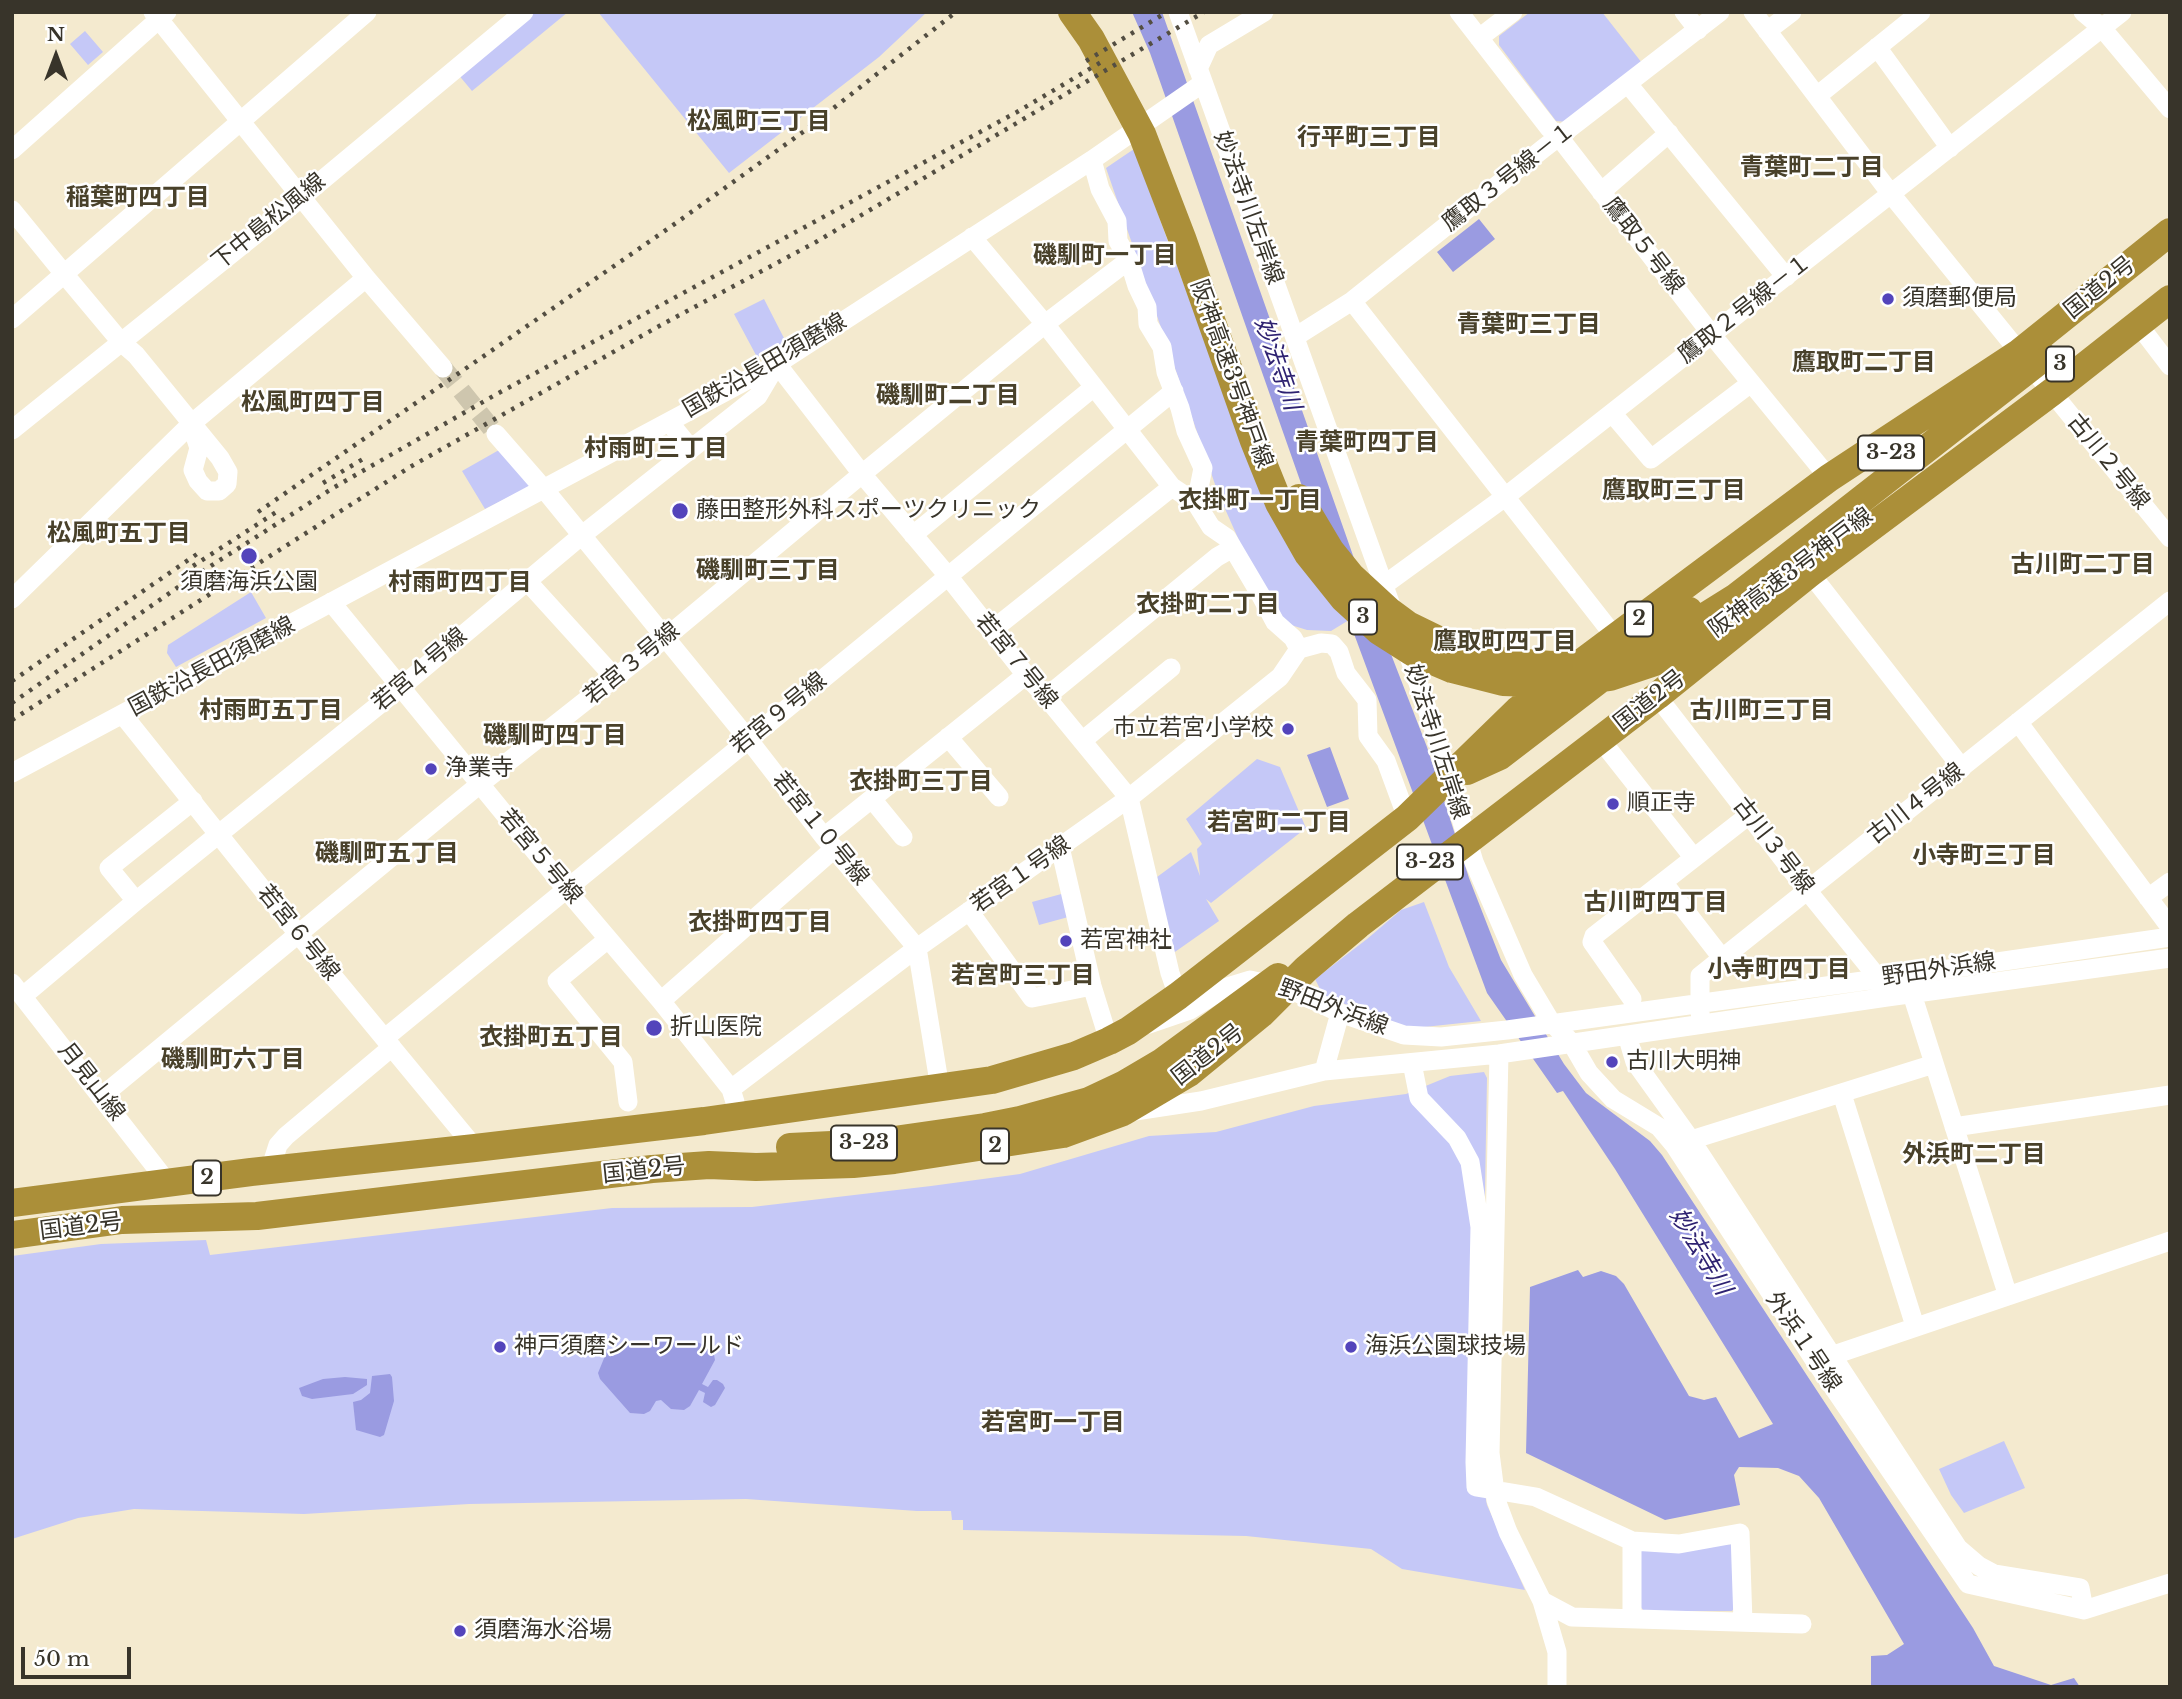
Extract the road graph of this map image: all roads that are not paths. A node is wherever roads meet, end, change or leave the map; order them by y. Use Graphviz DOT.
graph roads {
  1 [pos="367,12"];
  2 [pos="524,12"];
  3 [pos="1072,12"];
  4 [pos="1095,12"];
  5 [pos="1178,12"];
  6 [pos="1264,12"];
  7 [pos="1459,12"];
  8 [pos="1513,12"];
  9 [pos="1684,12"];
  10 [pos="1720,12"];
  11 [pos="1753,12"];
  12 [pos="1793,12"];
  13 [pos="2083,12"];
  14 [pos="2122,12"];
  15 [pos="160,15"];
  16 [pos="1911,15"];
  17 [pos="2102,27"];
  18 [pos="1698,30"];
  19 [pos="1767,31"];
  20 [pos="1479,38"];
  21 [pos="1877,47"];
  22 [pos="1197,81"];
  23 [pos="1629,84"];
  24 [pos="1817,96"];
  25 [pos="2170,109"];
  26 [pos="240,123"];
  27 [pos="1669,133"];
  28 [pos="1559,137"];
  29 [pos="1950,148"];
  30 [pos="12,150"];
  31 [pos="1092,160"];
  32 [pos="1601,192"];
  33 [pos="1891,194"];
  34 [pos="302,197"];
  35 [pos="12,210"];
  36 [pos="2170,232"];
  37 [pos="19,234"];
  38 [pos="972,237"];
  39 [pos="2170,241"];
  40 [pos="2170,257"];
  41 [pos="1129,260"];
  42 [pos="65,275"];
  43 [pos="1786,277"];
  44 [pos="366,278"];
  45 [pos="2170,278"];
  46 [pos="2170,299"];
  47 [pos="1352,301"];
  48 [pos="12,319"];
  49 [pos="1045,324"];
  50 [pos="2137,324"];
  51 [pos="1712,335"];
  52 [pos="1295,337"];
  53 [pos="121,342"];
  54 [pos="2019,353"];
  55 [pos="777,364"];
  56 [pos="2170,366"];
  57 [pos="443,368"];
  58 [pos="1751,383"];
  59 [pos="1094,387"];
  60 [pos="1174,391"];
  61 [pos="2052,392"];
  62 [pos="1612,413"];
  63 [pos="669,422"];
  64 [pos="191,424"];
  65 [pos="1127,429"];
  66 [pos="12,430"];
  67 [pos="496,434"];
  68 [pos="691,449"];
  69 [pos="1951,450"];
  70 [pos="862,474"];
  71 [pos="1829,478"];
  72 [pos="1172,487"];
  73 [pos="544,489"];
  74 [pos="1505,497"];
  75 [pos="1196,503"];
  76 [pos="913,535"];
  77 [pos="581,536"];
  78 [pos="2170,538"];
  79 [pos="1231,548"];
  80 [pos="1810,573"];
  81 [pos="948,576"];
  82 [pos="527,581"];
  83 [pos="15,593"];
  84 [pos="1387,595"];
  85 [pos="2170,601"];
  86 [pos="331,602"];
  87 [pos="991,631"];
  88 [pos="1615,637"];
  89 [pos="664,639"];
  90 [pos="1299,649"];
  91 [pos="1548,656"];
  92 [pos="1171,668"];
  93 [pos="1026,676"];
  94 [pos="615,678"];
  95 [pos="401,687"];
  96 [pos="1657,696"];
  97 [pos="1046,697"];
  98 [pos="123,715"];
  99 [pos="2018,722"];
  100 [pos="948,737"];
  101 [pos="748,739"];
  102 [pos="1600,739"];
  103 [pos="1082,741"];
  104 [pos="1962,768"];
  105 [pos="12,774"];
  106 [pos="1448,779"];
  107 [pos="480,784"];
  108 [pos="999,797"];
  109 [pos="1129,798"];
  110 [pos="872,799"];
  111 [pos="193,801"];
  112 [pos="1749,815"];
  113 [pos="1407,818"];
  114 [pos="219,835"];
  115 [pos="902,837"];
  116 [pos="1467,840"];
  117 [pos="830,842"];
  118 [pos="1060,847"];
  119 [pos="1694,858"];
  120 [pos="2170,881"];
  121 [pos="1663,882"];
  122 [pos="565,888"];
  123 [pos="1806,890"];
  124 [pos="2148,898"];
  125 [pos="136,901"];
  126 [pos="969,911"];
  127 [pos="2170,927"];
  128 [pos="299,935"];
  129 [pos="2170,937"];
  130 [pos="608,939"];
  131 [pos="917,948"];
  132 [pos="1722,958"];
  133 [pos="2170,958"];
  134 [pos="1092,986"];
  135 [pos="1287,988"];
  136 [pos="1883,988"];
  137 [pos="18,989"];
  138 [pos="1912,995"];
  139 [pos="1178,996"];
  140 [pos="1632,999"];
  141 [pos="661,1001"];
  142 [pos="1699,1003"];
  143 [pos="1340,1013"];
  144 [pos="1546,1023"];
  145 [pos="1701,1024"];
  146 [pos="1627,1035"];
  147 [pos="1119,1036"];
  148 [pos="389,1042"];
  149 [pos="1564,1043"];
  150 [pos="1508,1053"];
  151 [pos="1412,1063"];
  152 [pos="1934,1064"];
  153 [pos="1324,1071"];
  154 [pos="938,1075"];
  155 [pos="731,1089"];
  156 [pos="1842,1094"];
  157 [pos="2170,1095"];
  158 [pos="102,1096"];
  159 [pos="628,1102"];
  160 [pos="1123,1112"];
  161 [pos="740,1116"];
  162 [pos="1954,1127"];
  163 [pos="1692,1140"];
  164 [pos="475,1149"];
  165 [pos="709,1165"];
  166 [pos="270,1170"];
  167 [pos="168,1183"];
  168 [pos="426,1196"];
  169 [pos="12,1203"];
  170 [pos="140,1220"];
  171 [pos="12,1235"];
  172 [pos="2170,1241"];
  173 [pos="2008,1296"];
  174 [pos="1915,1326"];
  175 [pos="1823,1358"];
  176 [pos="1632,1541"];
  177 [pos="2170,1583"];
  178 [pos="1542,1601"];
  179 [pos="1632,1619"];
  180 [pos="1743,1622"];
  181 [pos="1802,1624"];
  182 [pos="1556,1687"];
  1 -- 26 [label="street"];
  2 -- 34 [label="street, 下中島松風線"];
  3 -- 69 [label="highway, 阪神高速3号神戸線 / 3"];
  4 -- 40 [label="highway, 阪神高速3号神戸線 / 3"];
  5 -- 22 [label="street, 妙法寺川左岸線"];
  6 -- 22 [label="street"];
  7 -- 20 [label="street, 鷹取５号線"];
  8 -- 20 [label="street"];
  9 -- 18 [label="street"];
  10 -- 18 [label="street, 鷹取３号線－１"];
  11 -- 19 [label="street, 古川２号線"];
  12 -- 19 [label="street"];
  13 -- 17 [label="street"];
  14 -- 17 [label="street, 鷹取２号線－１"];
  15 -- 26 [label="street"];
  15 -- 30 [label="street"];
  16 -- 21 [label="street"];
  17 -- 25 [label="street"];
  17 -- 29 [label="street, 鷹取２号線－１"];
  18 -- 23 [label="street, 鷹取３号線－１"];
  19 -- 24 [label="street, 古川２号線"];
  20 -- 28 [label="street, 鷹取５号線"];
  21 -- 24 [label="street"];
  21 -- 29 [label="street"];
  22 -- 31 [label="street, 国鉄沿長田須磨線"];
  22 -- 52 [label="street, 妙法寺川左岸線"];
  23 -- 27 [label="street"];
  23 -- 28 [label="street, 鷹取３号線－１"];
  24 -- 33 [label="street, 古川２号線"];
  26 -- 34 [label="street"];
  26 -- 42 [label="street"];
  27 -- 32 [label="street"];
  27 -- 43 [label="street"];
  28 -- 32 [label="street, 鷹取５号線"];
  28 -- 47 [label="street, 鷹取３号線－１"];
  29 -- 33 [label="street, 鷹取２号線－１"];
  31 -- 38 [label="street, 国鉄沿長田須磨線"];
  31 -- 41 [label="street"];
  32 -- 51 [label="street, 鷹取５号線"];
  33 -- 43 [label="street, 鷹取２号線－１"];
  33 -- 54 [label="street, 古川２号線"];
  34 -- 44 [label="street"];
  34 -- 53 [label="street, 下中島松風線"];
  35 -- 37 [label="street"];
  36 -- 54 [label="highway, 国道2号 / 2"];
  37 -- 42 [label="street"];
  38 -- 49 [label="street"];
  38 -- 55 [label="street, 国鉄沿長田須磨線"];
  39 -- 106 [label="highway, 3-23"];
  41 -- 49 [label="street, 若宮３号線"];
  41 -- 60 [label="street"];
  42 -- 48 [label="street"];
  42 -- 53 [label="street"];
  43 -- 51 [label="street, 鷹取２号線－１"];
  44 -- 57 [label="street"];
  44 -- 64 [label="street"];
  45 -- 69 [label="highway, 阪神高速3号神戸線 / 3"];
  46 -- 50 [label="highway, 国道2号 / 2"];
  47 -- 52 [label="street, 鷹取３号線－１"];
  47 -- 74 [label="street"];
  49 -- 59 [label="street"];
  49 -- 70 [label="street, 若宮３号線"];
  50 -- 56 [label="street"];
  50 -- 61 [label="highway, 国道2号 / 2"];
  51 -- 58 [label="street, 鷹取５号線"];
  51 -- 62 [label="street, 鷹取２号線－１"];
  52 -- 84 [label="street, 妙法寺川左岸線"];
  53 -- 64 [label="street"];
  53 -- 66 [label="street, 下中島松風線"];
  54 -- 61 [label="street, 古川２号線"];
  54 -- 71 [label="highway, 国道2号 / 2"];
  55 -- 63 [label="street, 国鉄沿長田須磨線"];
  55 -- 68 [label="street, 若宮４号線"];
  55 -- 70 [label="street, 若宮７号線"];
  58 -- 62 [label="street"];
  58 -- 71 [label="street, 鷹取５号線"];
  59 -- 65 [label="street"];
  59 -- 76 [label="street"];
  60 -- 65 [label="street, 若宮９号線"];
  60 -- 75 [label="street"];
  61 -- 78 [label="street, 古川２号線"];
  61 -- 80 [label="highway, 国道2号 / 2"];
  62 -- 74 [label="street, 鷹取２号線－１"];
  63 -- 68 [label="street"];
  63 -- 73 [label="street, 国鉄沿長田須磨線"];
  64 -- 83 [label="street"];
  65 -- 72 [label="street"];
  65 -- 81 [label="street, 若宮９号線"];
  67 -- 73 [label="street, 若宮１０号線"];
  68 -- 77 [label="street, 若宮４号線"];
  69 -- 165 [label="highway, 3-23"];
  70 -- 76 [label="street, 若宮７号線"];
  70 -- 89 [label="street, 若宮３号線"];
  71 -- 88 [label="highway, 国道2号 / 2"];
  72 -- 75 [label="street"];
  72 -- 87 [label="street"];
  73 -- 77 [label="street, 若宮１０号線"];
  73 -- 86 [label="street, 国鉄沿長田須磨線"];
  74 -- 84 [label="street, 鷹取２号線－１"];
  74 -- 88 [label="street"];
  75 -- 79 [label="street"];
  76 -- 81 [label="street, 若宮７号線"];
  77 -- 82 [label="street, 若宮４号線"];
  77 -- 89 [label="street, 若宮１０号線"];
  79 -- 90 [label="street"];
  79 -- 97 [label="street"];
  80 -- 96 [label="highway, 国道2号 / 2"];
  80 -- 104 [label="street"];
  81 -- 87 [label="street, 若宮７号線"];
  81 -- 101 [label="street, 若宮９号線"];
  82 -- 94 [label="street"];
  82 -- 95 [label="street, 若宮４号線"];
  84 -- 91 [label="street"];
  84 -- 106 [label="street, 妙法寺川左岸線"];
  85 -- 99 [label="street, 古川４号線"];
  86 -- 95 [label="street, 若宮５号線"];
  86 -- 98 [label="street, 国鉄沿長田須磨線"];
  87 -- 93 [label="street, 若宮７号線"];
  88 -- 106 [label="highway, 国道2号 / 2"];
  89 -- 94 [label="street, 若宮３号線"];
  89 -- 101 [label="street, 若宮１０号線"];
  90 -- 109 [label="street, 若宮１号線"];
  90 -- 113 [label="street"];
  92 -- 103 [label="street"];
  93 -- 97 [label="street, 若宮７号線"];
  93 -- 100 [label="street"];
  94 -- 107 [label="street, 若宮３号線"];
  95 -- 107 [label="street, 若宮５号線"];
  95 -- 114 [label="street, 若宮４号線"];
  96 -- 102 [label="highway, 国道2号 / 2"];
  96 -- 112 [label="street, 古川３号線"];
  97 -- 103 [label="street, 若宮７号線"];
  98 -- 105 [label="street, 国鉄沿長田須磨線"];
  98 -- 111 [label="street, 若宮６号線"];
  99 -- 104 [label="street, 古川４号線"];
  99 -- 124 [label="street"];
  100 -- 108 [label="street"];
  100 -- 110 [label="street"];
  101 -- 117 [label="street, 若宮１０号線"];
  101 -- 122 [label="street, 若宮９号線"];
  102 -- 116 [label="highway, 国道2号 / 2"];
  102 -- 119 [label="street"];
  103 -- 109 [label="street, 若宮７号線"];
  104 -- 123 [label="street, 古川４号線"];
  106 -- 113 [label="highway, 国道2号 / 2"];
  106 -- 116 [label="street, 妙法寺川左岸線"];
  107 -- 122 [label="street, 若宮５号線"];
  107 -- 128 [label="street, 若宮３号線"];
  109 -- 118 [label="street, 若宮１号線"];
  109 -- 139 [label="street, 若宮７号線"];
  110 -- 115 [label="street"];
  110 -- 117 [label="street"];
  111 -- 114 [label="street, 若宮６号線"];
  111 -- 125 [label="street"];
  112 -- 119 [label="street"];
  112 -- 123 [label="street, 古川３号線"];
  113 -- 139 [label="highway, 国道2号 / 2"];
  114 -- 125 [label="street, 若宮４号線"];
  114 -- 128 [label="street, 若宮６号線"];
  116 -- 135 [label="highway, 国道2号 / 2"];
  116 -- 144 [label="street, 妙法寺川左岸線"];
  117 -- 131 [label="street, 若宮１０号線"];
  117 -- 141 [label="street"];
  118 -- 126 [label="street, 若宮１号線"];
  118 -- 134 [label="street"];
  119 -- 121 [label="street"];
  120 -- 124 [label="street"];
  121 -- 132 [label="street"];
  121 -- 140 [label="street"];
  122 -- 130 [label="street, 若宮５号線"];
  122 -- 148 [label="street, 若宮９号線"];
  123 -- 132 [label="street, 古川４号線"];
  123 -- 136 [label="street, 古川３号線"];
  124 -- 127 [label="street"];
  125 -- 137 [label="street, 若宮４号線"];
  126 -- 131 [label="street, 若宮１号線"];
  126 -- 134 [label="street"];
  128 -- 148 [label="street, 若宮６号線"];
  128 -- 158 [label="street, 若宮３号線"];
  129 -- 136 [label="street, 野田外浜線"];
  130 -- 141 [label="street, 若宮５号線"];
  130 -- 159 [label="street"];
  131 -- 154 [label="street, 若宮１０号線"];
  131 -- 155 [label="street, 若宮１号線"];
  132 -- 142 [label="street, 古川４号線"];
  133 -- 138 [label="street, 野田外浜線"];
  134 -- 147 [label="street"];
  135 -- 143 [label="street, 野田外浜線"];
  135 -- 147 [label="street, 野田外浜線"];
  135 -- 160 [label="highway, 国道2号 / 2"];
  136 -- 138 [label="street, 野田外浜線"];
  136 -- 142 [label="street, 野田外浜線"];
  136 -- 145 [label="street, 野田外浜線"];
  137 -- 158 [label="street, 月見山線"];
  138 -- 152 [label="street"];
  139 -- 147 [label="highway, 国道2号 / 2"];
  141 -- 155 [label="street, 若宮５号線"];
  142 -- 144 [label="street, 野田外浜線"];
  142 -- 145 [label="street, 古川４号線"];
  143 -- 144 [label="street, 野田外浜線"];
  143 -- 153 [label="street"];
  144 -- 149 [label="street, 外浜１号線"];
  145 -- 146 [label="street, 野田外浜線"];
  146 -- 149 [label="street, 野田外浜線"];
  146 -- 163 [label="street"];
  147 -- 154 [label="highway, 国道2号 / 2"];
  148 -- 164 [label="street, 若宮６号線"];
  148 -- 166 [label="street, 若宮９号線"];
  149 -- 150 [label="street, 野田外浜線"];
  149 -- 175 [label="street, 外浜１号線"];
  150 -- 151 [label="street, 野田外浜線"];
  150 -- 178 [label="street"];
  151 -- 153 [label="street, 野田外浜線"];
  151 -- 176 [label="street"];
  152 -- 156 [label="street"];
  152 -- 162 [label="street"];
  153 -- 160 [label="street, 野田外浜線"];
  154 -- 161 [label="highway, 国道2号 / 2"];
  155 -- 161 [label="street, 若宮５号線"];
  156 -- 163 [label="street"];
  156 -- 174 [label="street"];
  157 -- 162 [label="street"];
  158 -- 167 [label="street, 月見山線"];
  160 -- 165 [label="highway, 国道2号 / 2"];
  161 -- 164 [label="highway, 国道2号 / 2"];
  162 -- 173 [label="street"];
  163 -- 175 [label="street"];
  164 -- 166 [label="highway, 国道2号 / 2"];
  165 -- 168 [label="highway, 国道2号 / 2"];
  166 -- 167 [label="highway, 国道2号 / 2"];
  167 -- 168 [label="highway, 2"];
  167 -- 169 [label="highway, 国道2号 / 2"];
  167 -- 170 [label="highway"];
  168 -- 170 [label="highway, 国道2号 / 2"];
  170 -- 171 [label="highway, 国道2号 / 2"];
  172 -- 173 [label="street"];
  173 -- 174 [label="street"];
  174 -- 175 [label="street"];
  175 -- 177 [label="street, 外浜１号線"];
  176 -- 179 [label="street"];
  176 -- 180 [label="street"];
  178 -- 179 [label="street"];
  178 -- 182 [label="street"];
  179 -- 180 [label="street"];
  180 -- 181 [label="street"];
}
